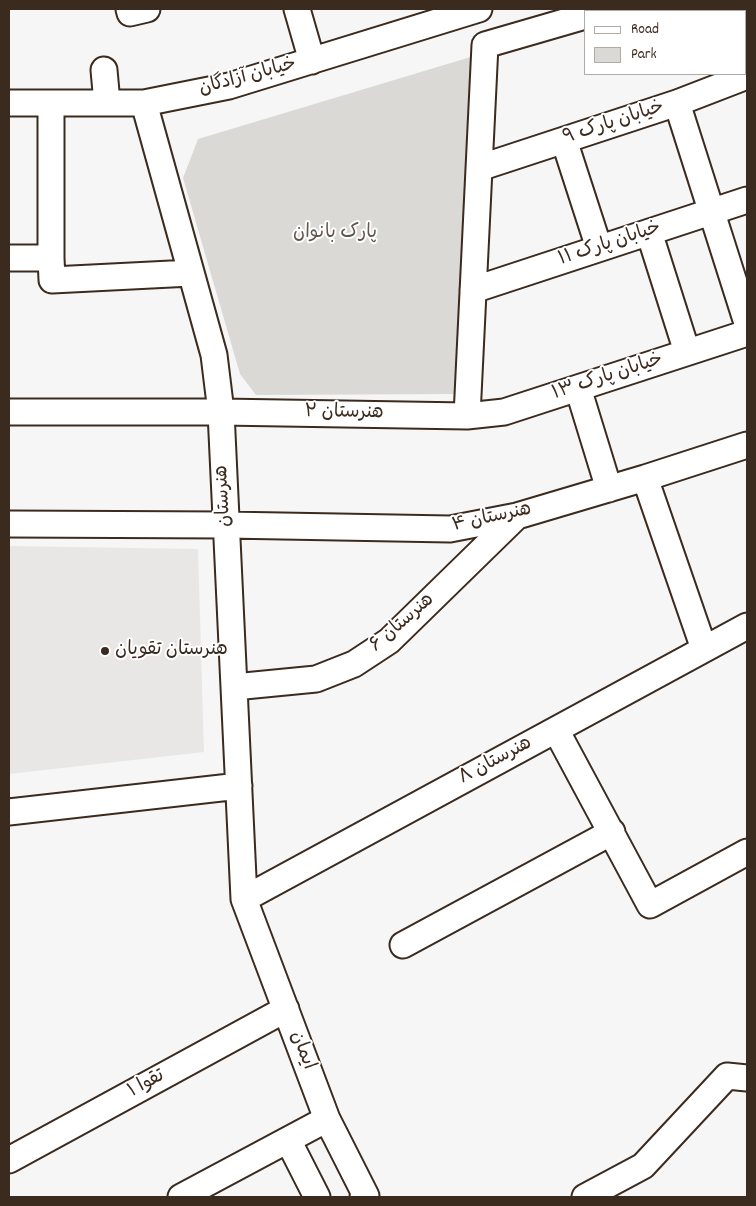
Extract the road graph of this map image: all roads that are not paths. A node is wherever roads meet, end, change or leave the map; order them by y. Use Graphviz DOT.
graph roads {
  1 [pos="129,9"];
  2 [pos="147,9"];
  3 [pos="298,9"];
  4 [pos="477,9"];
  5 [pos="584,16"];
  6 [pos="312,60"];
  7 [pos="104,70"];
  8 [pos="747,76"];
  9 [pos="9,103"];
  10 [pos="51,103"];
  11 [pos="107,103"];
  12 [pos="144,103"];
  13 [pos="677,103"];
  14 [pos="564,140"];
  15 [pos="479,168"];
  16 [pos="747,200"];
  17 [pos="712,212"];
  18 [pos="649,232"];
  19 [pos="599,248"];
  20 [pos="9,258"];
  21 [pos="51,258"];
  22 [pos="191,273"];
  23 [pos="473,290"];
  24 [pos="747,323"];
  25 [pos="747,333"];
  26 [pos="687,352"];
  27 [pos="578,388"];
  28 [pos="9,412"];
  29 [pos="221,412"];
  30 [pos="467,416"];
  31 [pos="747,444"];
  32 [pos="645,478"];
  33 [pos="609,488"];
  34 [pos="516,516"];
  35 [pos="9,524"];
  36 [pos="226,525"];
  37 [pos="747,626"];
  38 [pos="704,649"];
  39 [pos="234,687"];
  40 [pos="556,730"];
  41 [pos="239,786"];
  42 [pos="9,812"];
  43 [pos="612,832"];
  44 [pos="747,852"];
  45 [pos="244,899"];
  46 [pos="403,945"];
  47 [pos="286,1009"];
  48 [pos="747,1078"];
  49 [pos="327,1119"];
  50 [pos="288,1140"];
  51 [pos="9,1160"];
  52 [pos="180,1197"];
  53 [pos="318,1197"];
  54 [pos="363,1197"];
  55 [pos="585,1197"];
  1 -- 2 [label="street"];
  3 -- 6 [label="street"];
  4 -- 6 [label="street, خیابان آزادگان"];
  5 -- 15 [label="street"];
  6 -- 12 [label="street, خیابان آزادگان"];
  7 -- 11 [label="street"];
  8 -- 13 [label="street, خیابان پارک ۹"];
  9 -- 10 [label="street, خیابان آزادگان"];
  10 -- 11 [label="street, خیابان آزادگان"];
  10 -- 21 [label="street"];
  11 -- 12 [label="street, خیابان آزادگان"];
  12 -- 22 [label="street, هنرستان"];
  13 -- 14 [label="street, خیابان پارک ۹"];
  13 -- 17 [label="street"];
  14 -- 15 [label="street, خیابان پارک ۹"];
  14 -- 19 [label="street"];
  15 -- 23 [label="street"];
  16 -- 17 [label="street, خیابان پارک ۱۱"];
  17 -- 18 [label="street, خیابان پارک ۱۱"];
  17 -- 24 [label="street"];
  18 -- 19 [label="street, خیابان پارک ۱۱"];
  18 -- 26 [label="street"];
  19 -- 23 [label="street, خیابان پارک ۱۱"];
  20 -- 21 [label="street"];
  21 -- 22 [label="street"];
  22 -- 29 [label="street, هنرستان"];
  23 -- 30 [label="street"];
  25 -- 26 [label="street, خیابان پارک ۱۳"];
  26 -- 27 [label="street, خیابان پارک ۱۳"];
  27 -- 30 [label="street, خیابان پارک ۱۳"];
  27 -- 33 [label="street"];
  28 -- 29 [label="street, هنرستان ۲"];
  29 -- 30 [label="street, هنرستان ۲"];
  29 -- 36 [label="street, هنرستان"];
  31 -- 32 [label="street, هنرستان ۴"];
  32 -- 33 [label="street, هنرستان ۴"];
  32 -- 38 [label="street"];
  33 -- 34 [label="street, هنرستان ۴"];
  34 -- 36 [label="street, هنرستان ۴"];
  34 -- 39 [label="street, هنرستان ۶"];
  35 -- 36 [label="street, هنرستان ۴"];
  36 -- 39 [label="street, هنرستان"];
  37 -- 38 [label="street, هنرستان ۸"];
  38 -- 40 [label="street, هنرستان ۸"];
  39 -- 41 [label="street, هنرستان"];
  40 -- 43 [label="street"];
  40 -- 45 [label="street, هنرستان ۸"];
  41 -- 42 [label="street"];
  41 -- 45 [label="street, هنرستان"];
  43 -- 44 [label="street"];
  43 -- 46 [label="street"];
  45 -- 47 [label="street, ایمان"];
  47 -- 49 [label="street, ایمان"];
  47 -- 51 [label="street, تقوا ۱"];
  48 -- 55 [label="street"];
  49 -- 50 [label="street"];
  49 -- 54 [label="street, ایمان"];
  50 -- 52 [label="street"];
  50 -- 53 [label="street"];
}
